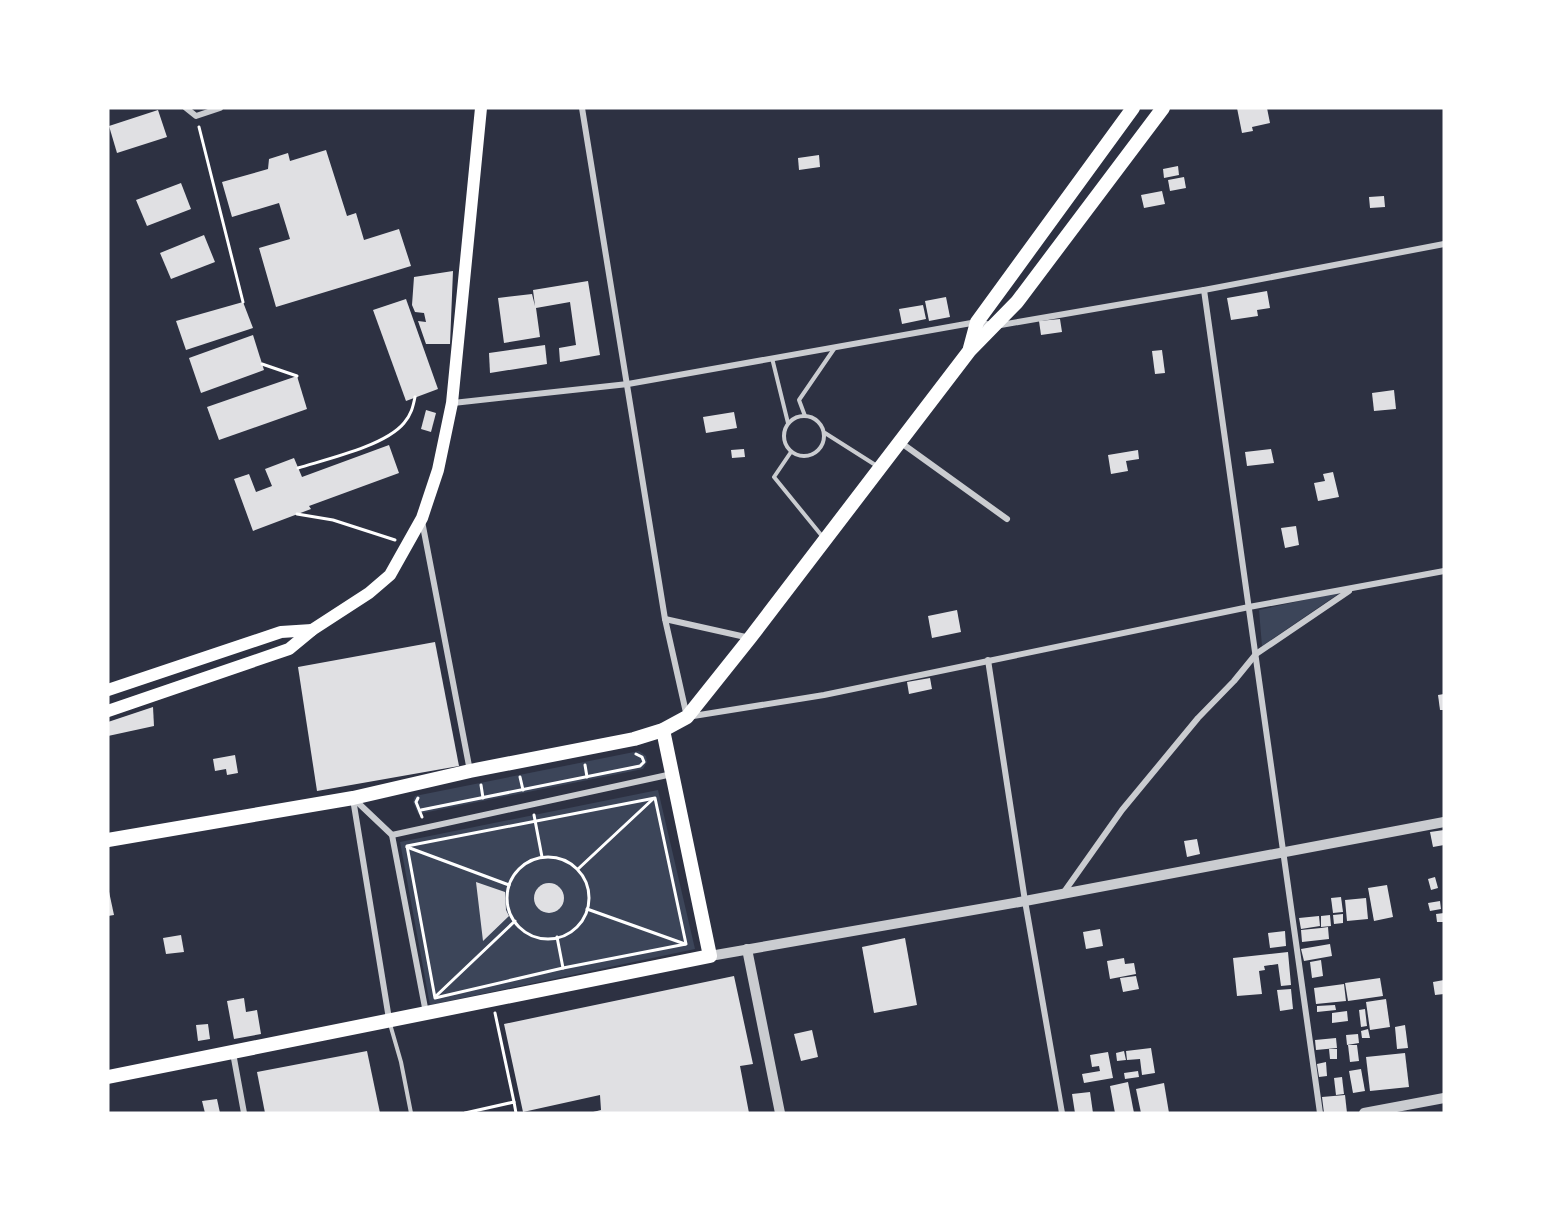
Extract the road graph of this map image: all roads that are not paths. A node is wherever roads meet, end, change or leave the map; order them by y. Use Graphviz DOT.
graph roads {
  1 [pos="186,108"];
  2 [pos="220,108"];
  3 [pos="481,108"];
  4 [pos="582,108"];
  5 [pos="1133,108"];
  6 [pos="1163,108"];
  7 [pos="1444,244"];
  8 [pos="1204,290"];
  9 [pos="977,322"];
  10 [pos="995,326"];
  11 [pos="834,349"];
  12 [pos="970,350"];
  13 [pos="772,358"];
  14 [pos="628,384"];
  15 [pos="452,403"];
  16 [pos="805,416"];
  17 [pos="788,423"];
  18 [pos="824,433"];
  19 [pos="900,442"];
  20 [pos="791,452"];
  21 [pos="880,468"];
  22 [pos="422,518"];
  23 [pos="1006,519"];
  24 [pos="825,540"];
  25 [pos="1444,571"];
  26 [pos="1352,589"];
  27 [pos="1249,607"];
  28 [pos="665,619"];
  29 [pos="312,630"];
  30 [pos="750,638"];
  31 [pos="1256,654"];
  32 [pos="988,660"];
  33 [pos="127,684"];
  34 [pos="108,690"];
  35 [pos="134,702"];
  36 [pos="108,711"];
  37 [pos="687,717"];
  38 [pos="663,730"];
  39 [pos="470,771"];
  40 [pos="672,774"];
  41 [pos="353,798"];
  42 [pos="1444,822"];
  43 [pos="392,835"];
  44 [pos="108,840"];
  45 [pos="1284,852"];
  46 [pos="1064,892"];
  47 [pos="1024,901"];
  48 [pos="747,949"];
  49 [pos="710,956"];
  50 [pos="426,1013"];
  51 [pos="389,1020"];
  52 [pos="233,1052"];
  53 [pos="108,1077"];
  54 [pos="1444,1098"];
  55 [pos="244,1113"];
  56 [pos="411,1113"];
  57 [pos="780,1113"];
  58 [pos="1062,1113"];
  59 [pos="1320,1113"];
  60 [pos="1364,1113"];
  1 -- 2 [label="street"];
  3 -- 15 [label="main road"];
  4 -- 14 [label="street"];
  5 -- 9 [label="main road"];
  6 -- 10 [label="main road"];
  7 -- 8 [label="street"];
  8 -- 10 [label="street"];
  8 -- 27 [label="street"];
  9 -- 10 [label="street"];
  9 -- 11 [label="street"];
  9 -- 12 [label="main road"];
  10 -- 12 [label="main road"];
  11 -- 13 [label="street"];
  11 -- 16 [label="lane"];
  12 -- 19 [label="main road"];
  13 -- 14 [label="street"];
  13 -- 17 [label="lane"];
  14 -- 15 [label="street"];
  14 -- 28 [label="street"];
  15 -- 22 [label="main road"];
  16 -- 17 [label="lane"];
  16 -- 18 [label="lane"];
  17 -- 20 [label="lane"];
  18 -- 20 [label="lane"];
  18 -- 21 [label="lane"];
  19 -- 21 [label="main road"];
  19 -- 23 [label="street"];
  20 -- 24 [label="lane"];
  21 -- 24 [label="main road"];
  22 -- 29 [label="main road"];
  22 -- 39 [label="street"];
  24 -- 30 [label="main road"];
  25 -- 26 [label="street"];
  26 -- 27 [label="street"];
  26 -- 31 [label="street"];
  27 -- 31 [label="street"];
  27 -- 32 [label="street"];
  28 -- 30 [label="street"];
  28 -- 37 [label="street"];
  29 -- 33 [label="main road"];
  29 -- 35 [label="main road"];
  30 -- 37 [label="main road"];
  31 -- 45 [label="street"];
  31 -- 46 [label="street"];
  32 -- 37 [label="street"];
  32 -- 47 [label="street"];
  33 -- 34 [label="main road"];
  33 -- 35 [label="main road"];
  35 -- 36 [label="main road"];
  37 -- 38 [label="main road"];
  38 -- 39 [label="main road"];
  38 -- 40 [label="main road"];
  39 -- 41 [label="main road"];
  40 -- 43 [label="street"];
  40 -- 49 [label="main road"];
  41 -- 43 [label="street"];
  41 -- 44 [label="main road"];
  41 -- 51 [label="street"];
  42 -- 45 [label="street"];
  43 -- 50 [label="street"];
  45 -- 46 [label="street"];
  45 -- 59 [label="street"];
  46 -- 47 [label="street"];
  47 -- 48 [label="street"];
  47 -- 58 [label="street"];
  48 -- 49 [label="street"];
  48 -- 57 [label="street"];
  49 -- 50 [label="main road"];
  50 -- 51 [label="main road"];
  51 -- 52 [label="main road"];
  51 -- 56 [label="lane"];
  52 -- 53 [label="main road"];
  52 -- 55 [label="street"];
  54 -- 60 [label="street"];
}
